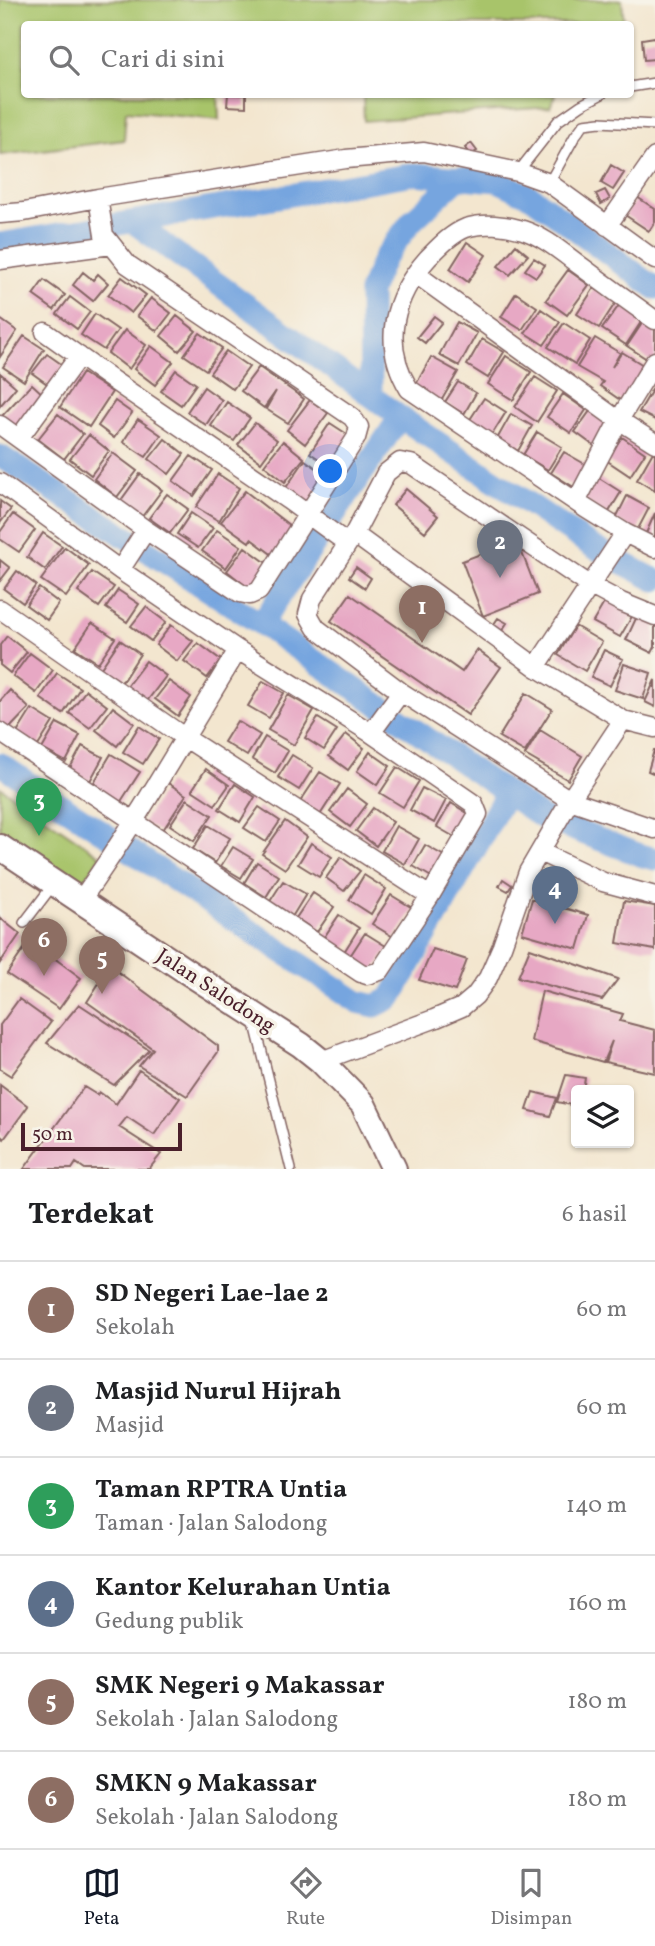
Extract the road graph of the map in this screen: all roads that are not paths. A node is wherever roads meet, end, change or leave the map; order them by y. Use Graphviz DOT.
graph roads {
  1 [pos="655,83"];
  2 [pos="634,86"];
  3 [pos="594,98"];
  4 [pos="655,125"];
  5 [pos="655,157"];
  6 [pos="518,172"];
  7 [pos="549,183"];
  8 [pos="98,200"];
  9 [pos="0,214"];
  10 [pos="607,226"];
  11 [pos="108,240"];
  12 [pos="0,260"];
  13 [pos="655,260"];
  14 [pos="416,274"];
  15 [pos="655,320"];
  16 [pos="45,332"];
  17 [pos="79,356"];
  18 [pos="655,361"];
  19 [pos="619,420"];
  20 [pos="0,425"];
  21 [pos="19,438"];
  22 [pos="655,443"];
  23 [pos="0,483"];
  24 [pos="576,502"];
  25 [pos="313,518"];
  26 [pos="143,534"];
  27 [pos="347,539"];
  28 [pos="620,540"];
  29 [pos="655,548"];
  30 [pos="120,570"];
  31 [pos="593,582"];
  32 [pos="0,609"];
  33 [pos="655,616"];
  34 [pos="238,650"];
  35 [pos="536,667"];
  36 [pos="393,703"];
  37 [pos="623,720"];
  38 [pos="655,728"];
  39 [pos="0,732"];
  40 [pos="370,733"];
  41 [pos="184,737"];
  42 [pos="568,804"];
  43 [pos="131,824"];
  44 [pos="655,829"];
  45 [pos="0,847"];
  46 [pos="543,847"];
  47 [pos="54,884"];
  48 [pos="430,896"];
  49 [pos="655,896"];
  50 [pos="81,900"];
  51 [pos="24,923"];
  52 [pos="253,1015"];
  53 [pos="321,1062"];
  54 [pos="291,1169"];
  55 [pos="394,1169"];
  1 -- 2 [label="lane"];
  3 -- 6 [label="lane"];
  4 -- 7 [label="lane"];
  5 -- 10 [label="street"];
  6 -- 7 [label="street"];
  6 -- 8 [label="street"];
  7 -- 10 [label="street"];
  8 -- 9 [label="street"];
  8 -- 11 [label="street"];
  10 -- 13 [label="street"];
  11 -- 12 [label="street"];
  11 -- 25 [label="street"];
  14 -- 15 [label="street"];
  14 -- 19 [label="street"];
  14 -- 24 [label="street"];
  16 -- 17 [label="street"];
  17 -- 21 [label="street"];
  17 -- 25 [label="street"];
  18 -- 19 [label="street"];
  19 -- 22 [label="street"];
  19 -- 24 [label="street"];
  20 -- 21 [label="street"];
  21 -- 26 [label="street"];
  23 -- 30 [label="street"];
  24 -- 28 [label="street"];
  25 -- 26 [label="street"];
  25 -- 27 [label="street"];
  26 -- 30 [label="street"];
  27 -- 31 [label="street"];
  27 -- 35 [label="street"];
  27 -- 36 [label="street"];
  28 -- 29 [label="street"];
  28 -- 31 [label="street"];
  30 -- 34 [label="street"];
  31 -- 33 [label="street"];
  31 -- 35 [label="street"];
  32 -- 41 [label="street"];
  34 -- 40 [label="street"];
  34 -- 41 [label="street"];
  35 -- 37 [label="street"];
  36 -- 40 [label="street"];
  36 -- 42 [label="street"];
  37 -- 38 [label="street"];
  37 -- 42 [label="street"];
  39 -- 43 [label="street"];
  40 -- 48 [label="street"];
  41 -- 43 [label="street"];
  41 -- 48 [label="street"];
  42 -- 44 [label="street"];
  42 -- 46 [label="street"];
  43 -- 48 [label="street"];
  43 -- 50 [label="street"];
  45 -- 47 [label="street, Jalan Salodong"];
  46 -- 49 [label="street"];
  46 -- 53 [label="street"];
  47 -- 50 [label="street, Jalan Salodong"];
  47 -- 51 [label="lane"];
  50 -- 52 [label="street, Jalan Salodong"];
  52 -- 53 [label="street, Jalan Salodong"];
  52 -- 54 [label="lane"];
  53 -- 55 [label="street, Jalan Salodong"];
}
